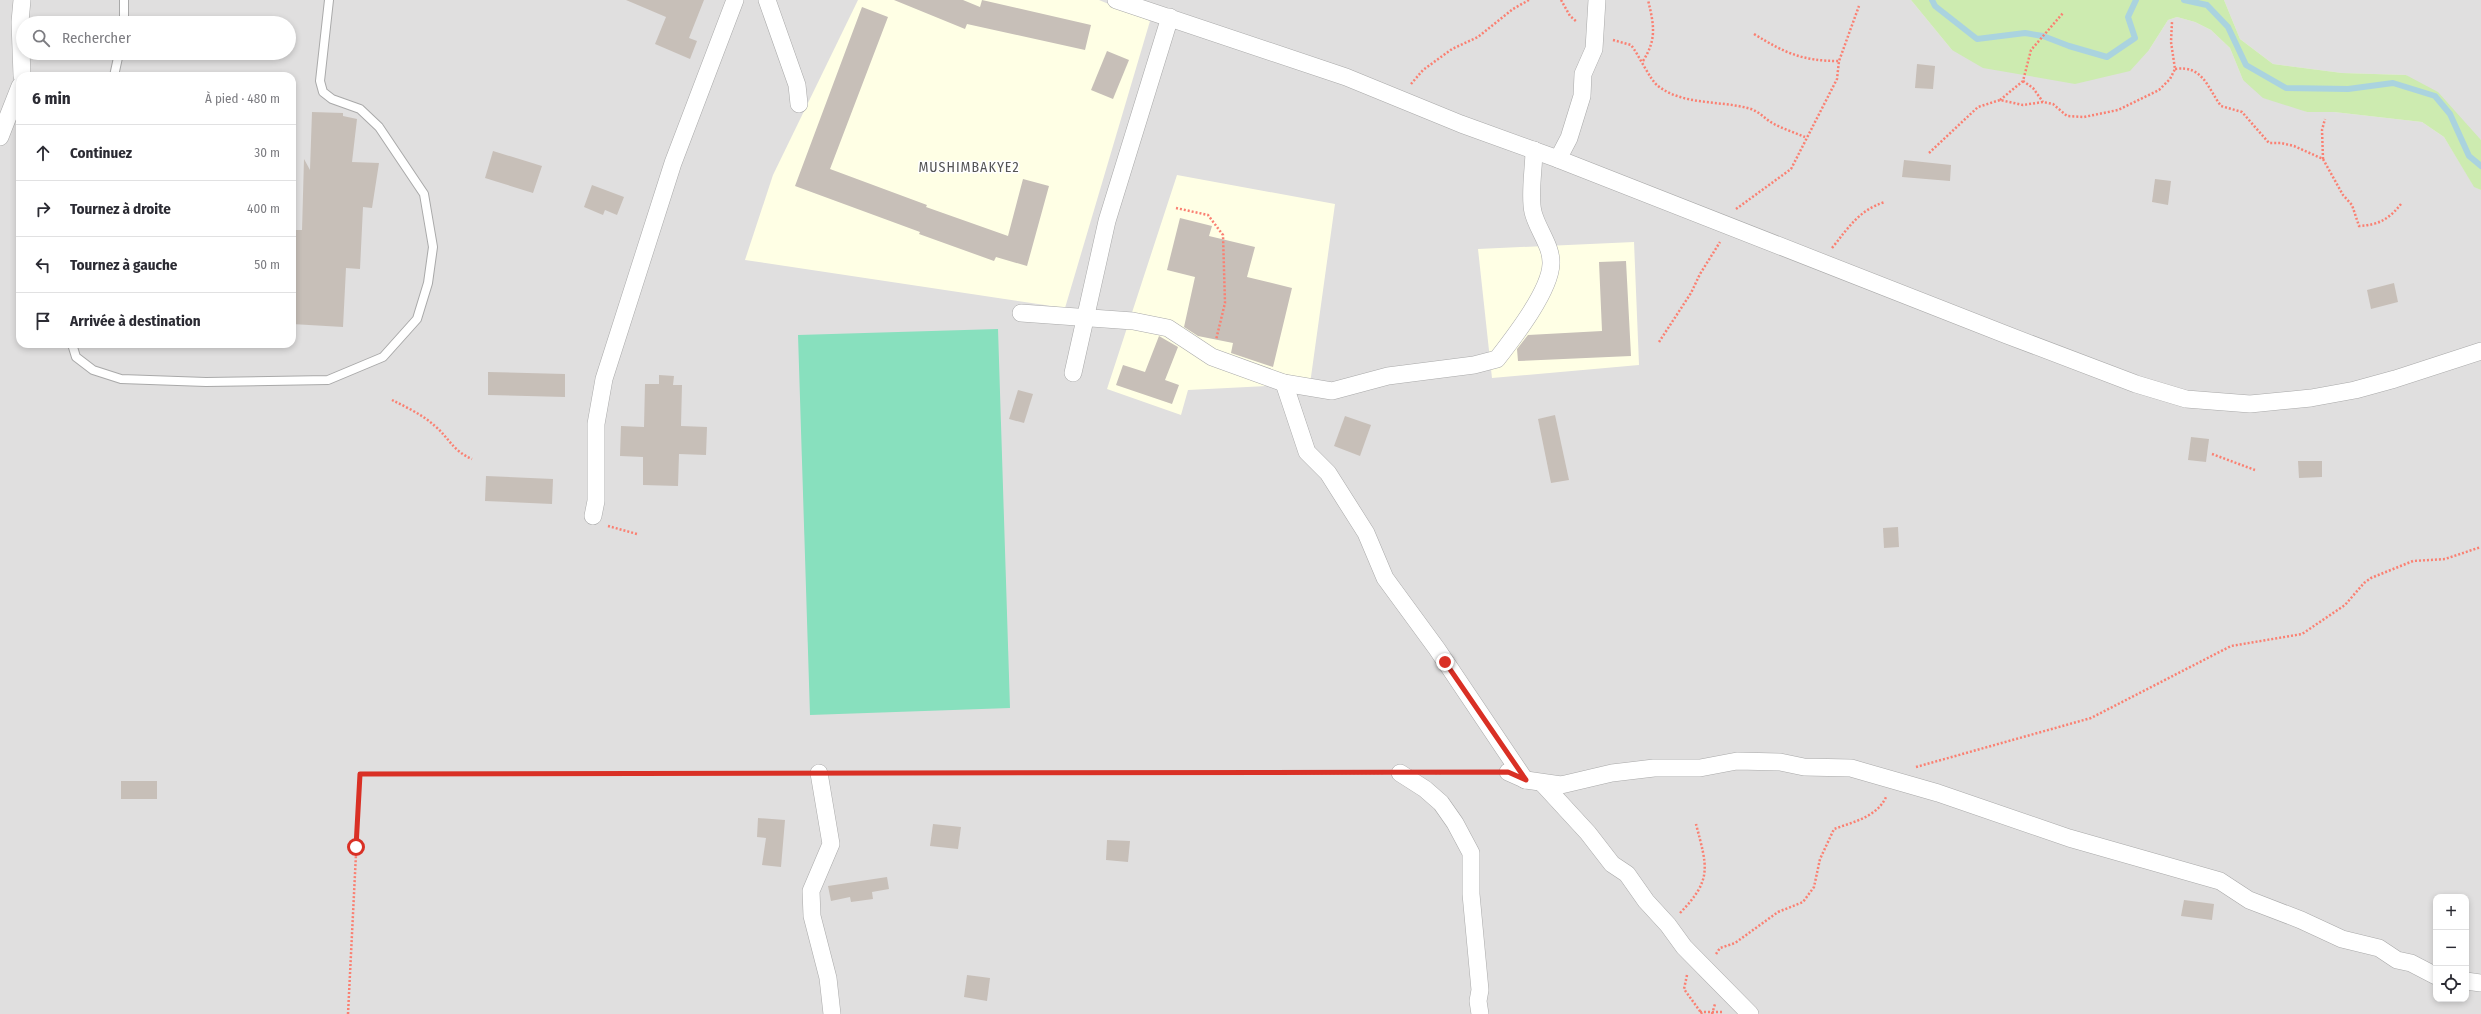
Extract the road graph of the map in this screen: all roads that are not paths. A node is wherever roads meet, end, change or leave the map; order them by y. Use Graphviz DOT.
graph roads {
  1 [pos="22,0"];
  2 [pos="124,0"];
  3 [pos="329,0"];
  4 [pos="735,0"];
  5 [pos="767,0"];
  6 [pos="1116,0"];
  7 [pos="1597,0"];
  8 [pos="21,16"];
  9 [pos="124,16"];
  10 [pos="1170,17"];
  11 [pos="21,60"];
  12 [pos="117,60"];
  13 [pos="22,72"];
  14 [pos="115,72"];
  15 [pos="16,96"];
  16 [pos="799,104"];
  17 [pos="0,137"];
  18 [pos="1534,150"];
  19 [pos="1558,159"];
  20 [pos="1021,313"];
  21 [pos="1086,318"];
  22 [pos="73,348"];
  23 [pos="2481,351"];
  24 [pos="1073,373"];
  25 [pos="1284,383"];
  26 [pos="593,516"];
  27 [pos="1508,772"];
  28 [pos="819,773"];
  29 [pos="1400,773"];
  30 [pos="1534,781"];
  31 [pos="2433,974"];
  32 [pos="832,1014"];
  33 [pos="1480,1014"];
  34 [pos="1750,1014"];
  1 -- 8 [label="street"];
  2 -- 9 [label="lane"];
  3 -- 22 [label="lane"];
  4 -- 26 [label="street"];
  5 -- 16 [label="street"];
  6 -- 10 [label="street"];
  7 -- 19 [label="street"];
  10 -- 18 [label="street"];
  10 -- 21 [label="street"];
  11 -- 13 [label="street"];
  12 -- 14 [label="lane"];
  15 -- 17 [label="street"];
  18 -- 19 [label="street"];
  18 -- 25 [label="street"];
  19 -- 23 [label="street"];
  20 -- 21 [label="street"];
  21 -- 24 [label="street"];
  21 -- 25 [label="street"];
  25 -- 30 [label="street"];
  27 -- 30 [label="street"];
  28 -- 32 [label="street"];
  29 -- 33 [label="street"];
  30 -- 31 [label="street"];
  30 -- 34 [label="street"];
}
